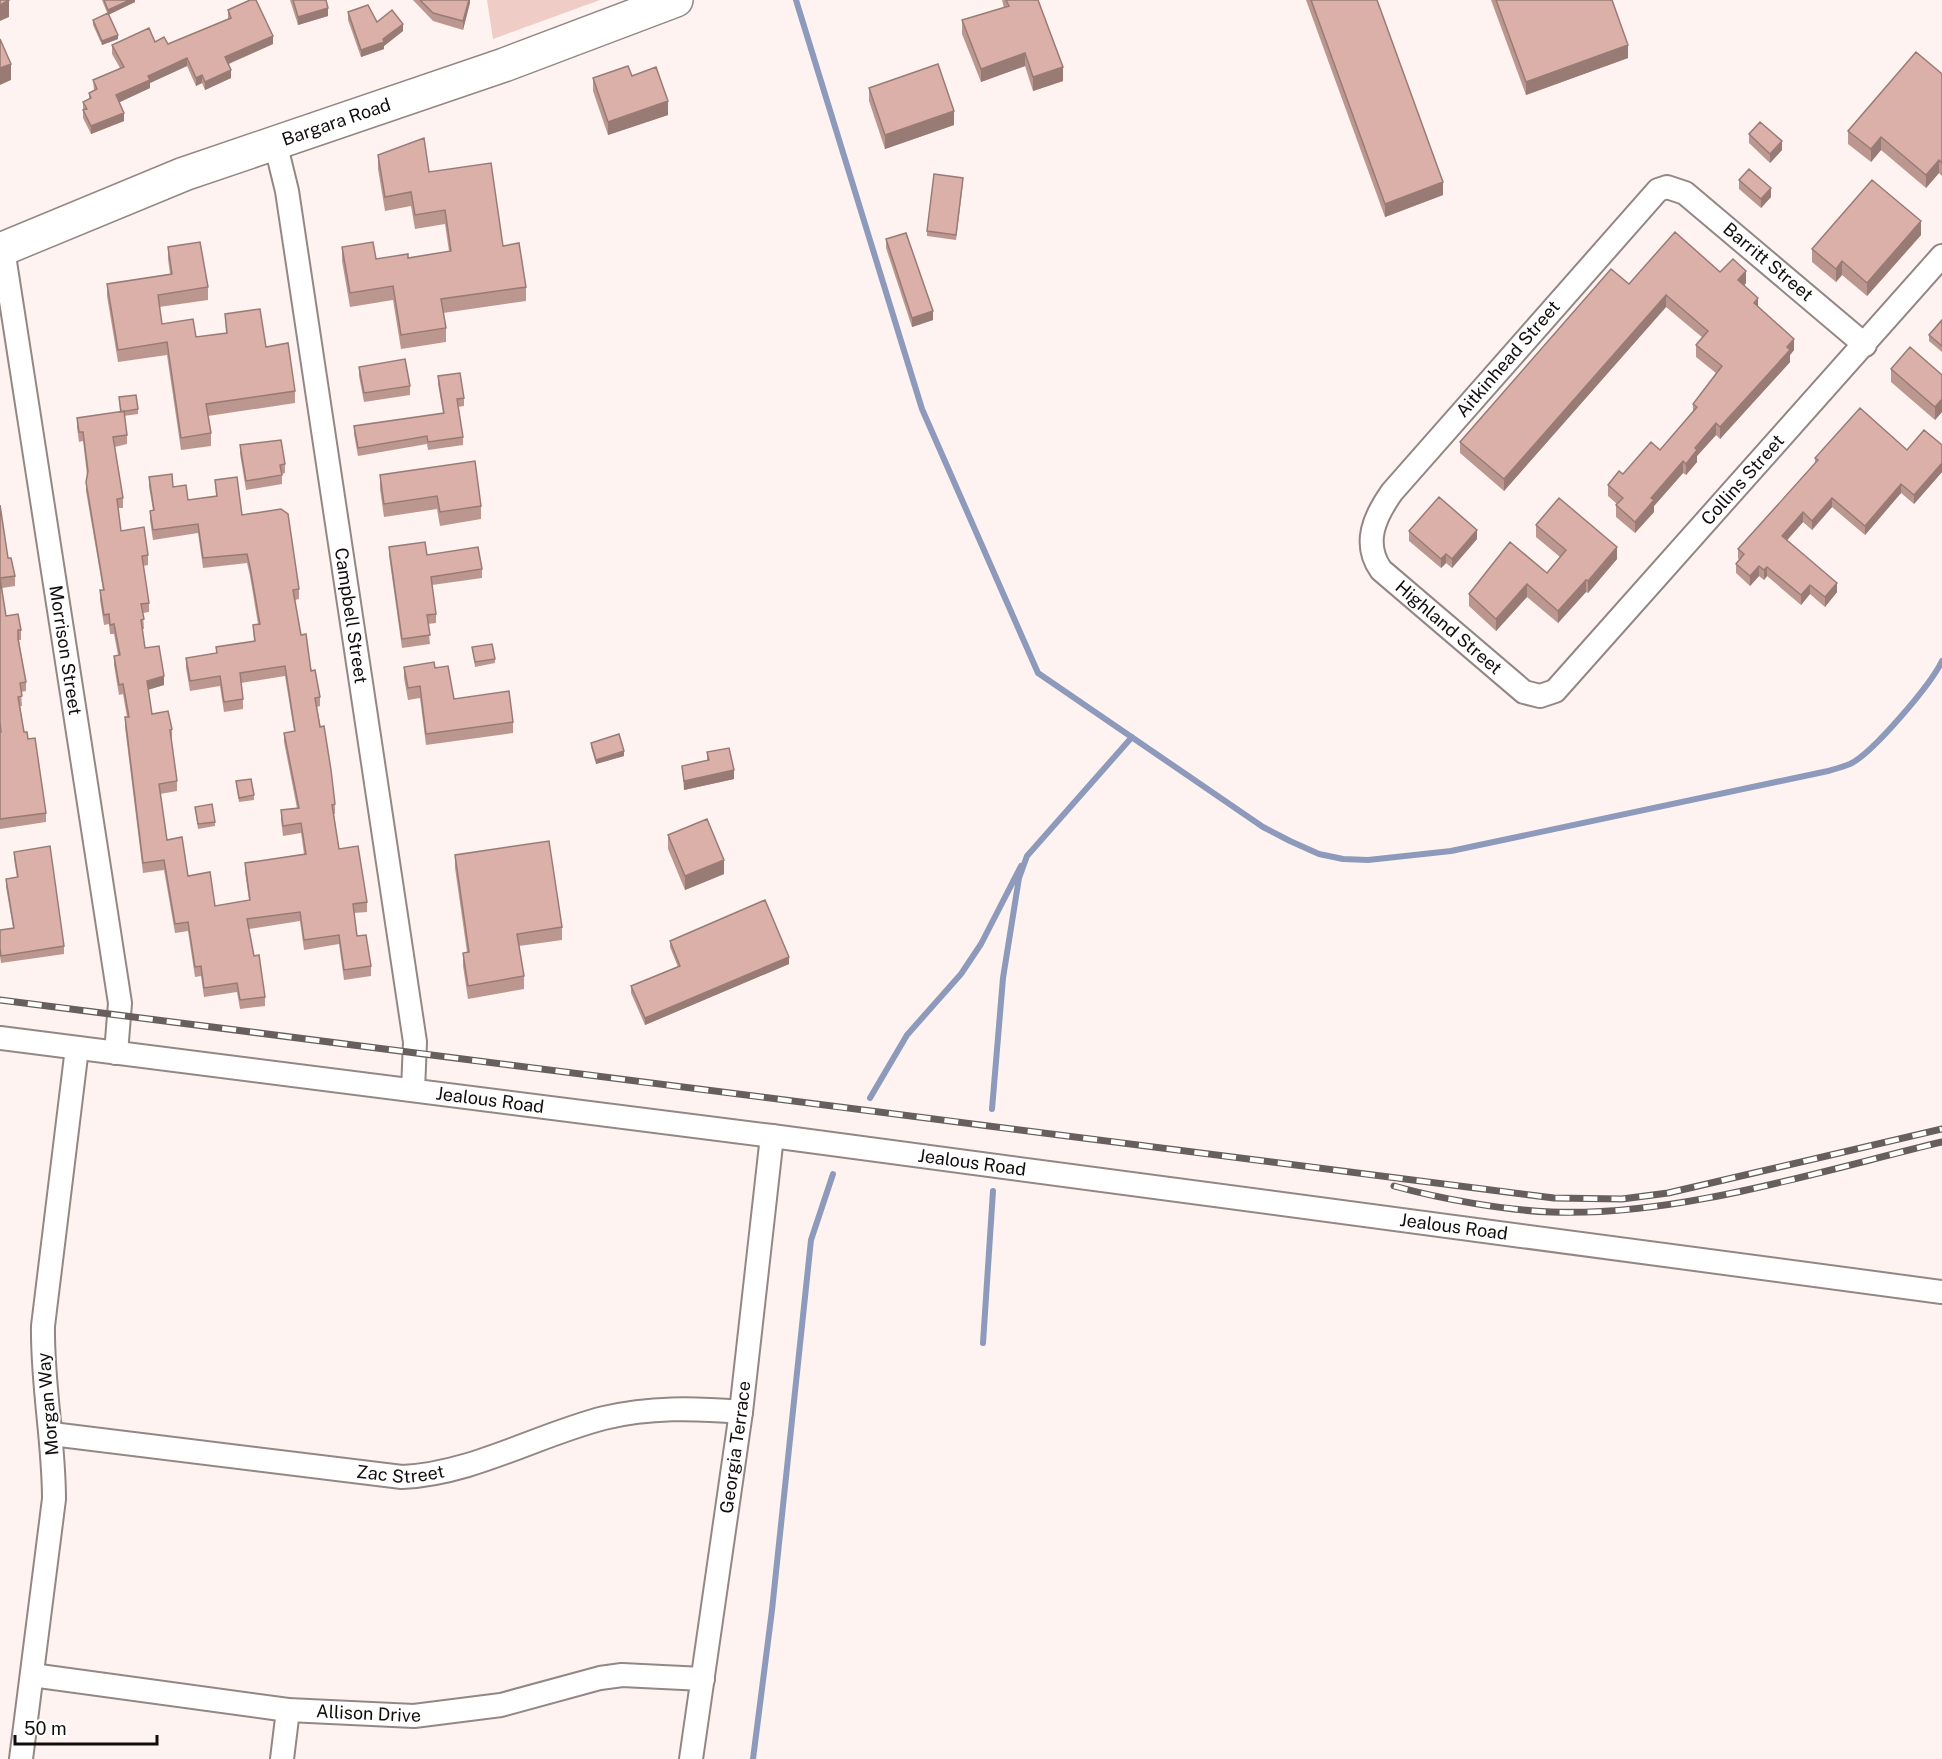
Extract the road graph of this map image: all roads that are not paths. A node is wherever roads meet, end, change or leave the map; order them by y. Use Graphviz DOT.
graph roads {
  1 [pos="676,0"];
  2 [pos="275,142"];
  3 [pos="1667,187"];
  4 [pos="1,249"];
  5 [pos="1942,256"];
  6 [pos="1865,345"];
  7 [pos="1372,545"];
  8 [pos="1540,696"];
  9 [pos="0,1038"];
  10 [pos="77,1048"];
  11 [pos="116,1053"];
  12 [pos="413,1090"];
  13 [pos="772,1136"];
  14 [pos="1942,1292"];
  15 [pos="741,1412"];
  16 [pos="52,1434"];
  17 [pos="32,1675"];
  18 [pos="702,1678"];
  19 [pos="288,1710"];
  20 [pos="21,1759"];
  21 [pos="282,1759"];
  22 [pos="692,1759"];
  1 -- 2 [label="main road, Bargara Road"];
  2 -- 4 [label="main road, Bargara Road"];
  2 -- 12 [label="street, Campbell Street"];
  3 -- 6 [label="street, Barritt Street"];
  3 -- 7 [label="street, Aitkinhead Street"];
  4 -- 11 [label="street, Morrison Street"];
  5 -- 6 [label="street, Collins Street"];
  6 -- 8 [label="street, Collins Street"];
  7 -- 8 [label="street, Highland Street"];
  9 -- 10 [label="street, Jealous Road"];
  10 -- 11 [label="street, Jealous Road"];
  10 -- 16 [label="street, Morgan Way"];
  11 -- 12 [label="street, Jealous Road"];
  12 -- 13 [label="street, Jealous Road"];
  13 -- 14 [label="street, Jealous Road"];
  13 -- 15 [label="street, Georgia Terrace"];
  15 -- 16 [label="street, Zac Street"];
  15 -- 18 [label="street, Georgia Terrace"];
  16 -- 17 [label="street, Morgan Way"];
  17 -- 19 [label="street, Allison Drive"];
  17 -- 20 [label="street, Morgan Way"];
  18 -- 19 [label="street, Allison Drive"];
  18 -- 22 [label="street, Georgia Terrace"];
  19 -- 21 [label="street"];
}
